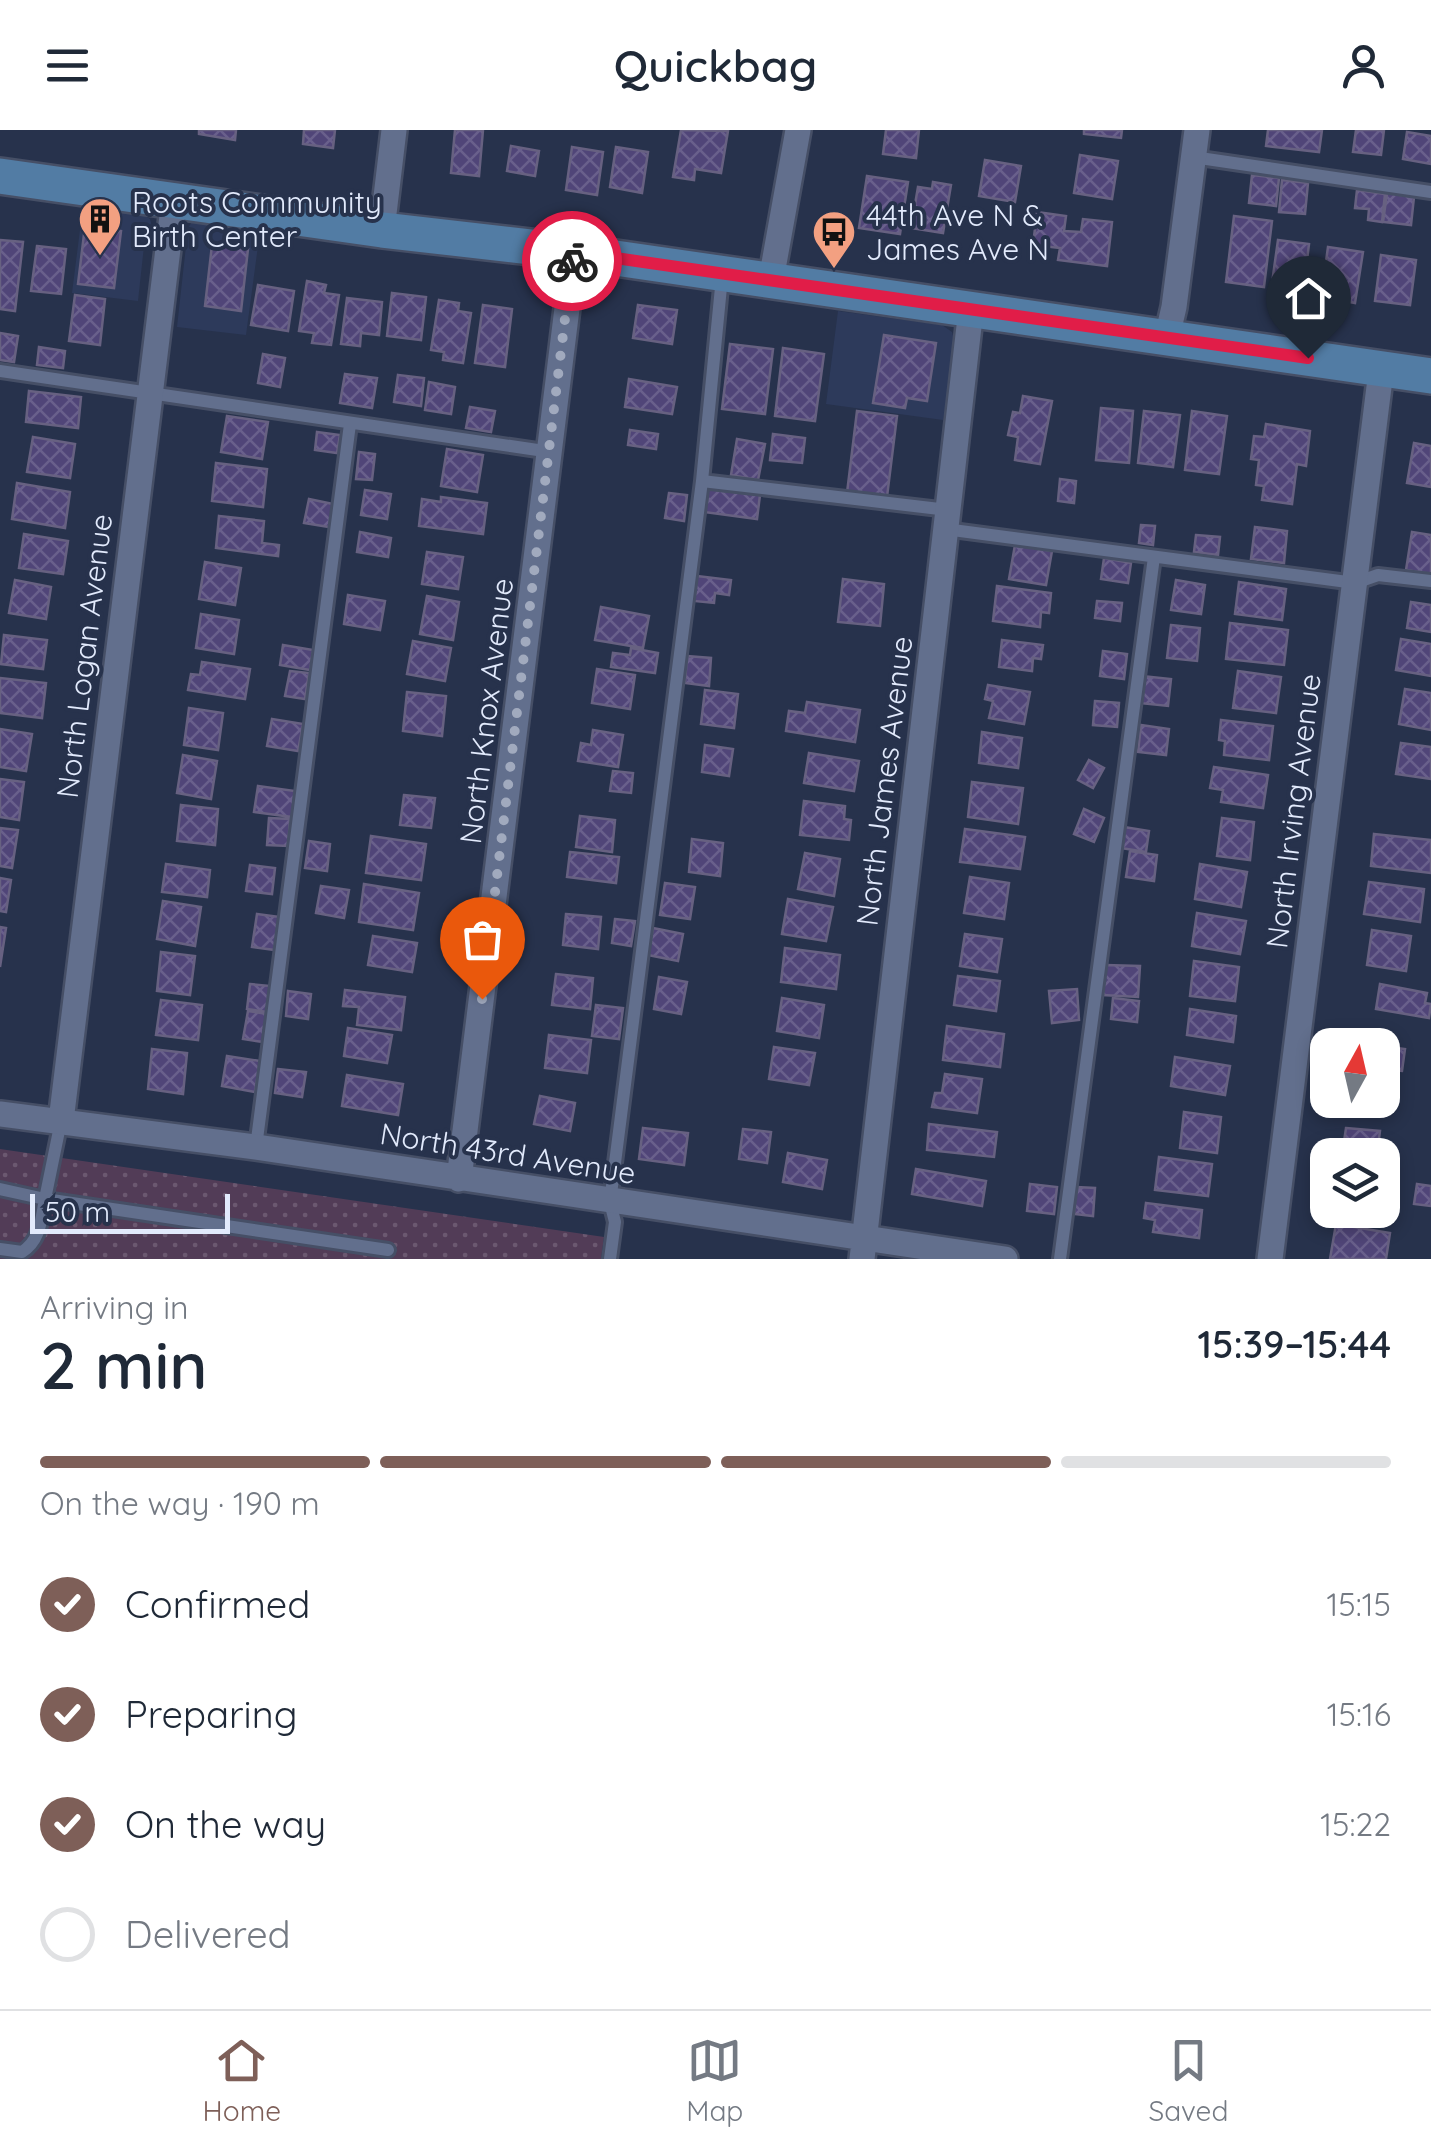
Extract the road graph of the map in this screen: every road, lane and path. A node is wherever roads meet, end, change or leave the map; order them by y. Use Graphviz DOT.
graph roads {
  1 [pos="394,130"];
  2 [pos="798,130"];
  3 [pos="1198,130"];
  4 [pos="1193,157"];
  5 [pos="0,176"];
  6 [pos="1431,192"];
  7 [pos="174,200"];
  8 [pos="382,230"];
  9 [pos="574,252"];
  10 [pos="722,274"];
  11 [pos="771,280"];
  12 [pos="972,310"];
  13 [pos="1167,337"];
  14 [pos="1381,370"];
  15 [pos="0,371"];
  16 [pos="1431,376"];
  17 [pos="149,396"];
  18 [pos="350,424"];
  19 [pos="551,452"];
  20 [pos="702,481"];
  21 [pos="947,519"];
  22 [pos="1154,557"];
  23 [pos="1431,581"];
  24 [pos="1354,583"];
  25 [pos="0,1114"];
  26 [pos="61,1121"];
  27 [pos="256,1147"];
  28 [pos="459,1179"];
  29 [pos="0,1188"];
  30 [pos="45,1199"];
  31 [pos="610,1202"];
  32 [pos="0,1249"];
  33 [pos="863,1249"];
  34 [pos="388,1250"];
  35 [pos="610,1259"];
  36 [pos="1006,1259"];
  37 [pos="1060,1259"];
  38 [pos="1270,1259"];
  1 -- 8 [label="street"];
  2 -- 11 [label="street"];
  3 -- 4 [label="street"];
  4 -- 6 [label="lane"];
  4 -- 13 [label="street"];
  5 -- 7 [label="street"];
  7 -- 8 [label="street"];
  7 -- 17 [label="street, North Logan Avenue"];
  8 -- 9 [label="street"];
  9 -- 10 [label="street"];
  9 -- 19 [label="street, North Knox Avenue"];
  10 -- 11 [label="street"];
  10 -- 20 [label="lane"];
  11 -- 12 [label="street"];
  12 -- 13 [label="street"];
  12 -- 21 [label="street, North James Avenue"];
  13 -- 14 [label="street"];
  14 -- 16 [label="street"];
  14 -- 24 [label="street, North Irving Avenue"];
  15 -- 17 [label="lane"];
  17 -- 18 [label="lane"];
  17 -- 26 [label="street, North Logan Avenue"];
  18 -- 19 [label="lane"];
  18 -- 27 [label="lane"];
  19 -- 28 [label="street, North Knox Avenue"];
  20 -- 21 [label="lane"];
  20 -- 31 [label="lane"];
  21 -- 22 [label="lane"];
  21 -- 33 [label="street, North James Avenue"];
  22 -- 24 [label="lane"];
  22 -- 37 [label="lane"];
  23 -- 24 [label="lane"];
  24 -- 38 [label="street, North Irving Avenue"];
  25 -- 26 [label="street, North 43rd Avenue"];
  26 -- 27 [label="street, North 43rd Avenue"];
  26 -- 30 [label="lane"];
  27 -- 28 [label="street, North 43rd Avenue"];
  28 -- 31 [label="street, North 43rd Avenue"];
  29 -- 30 [label="lane"];
  30 -- 32 [label="lane"];
  30 -- 34 [label="lane"];
  31 -- 33 [label="street, North 43rd Avenue"];
  31 -- 35 [label="lane"];
  33 -- 36 [label="street, North 43rd Avenue"];
}
